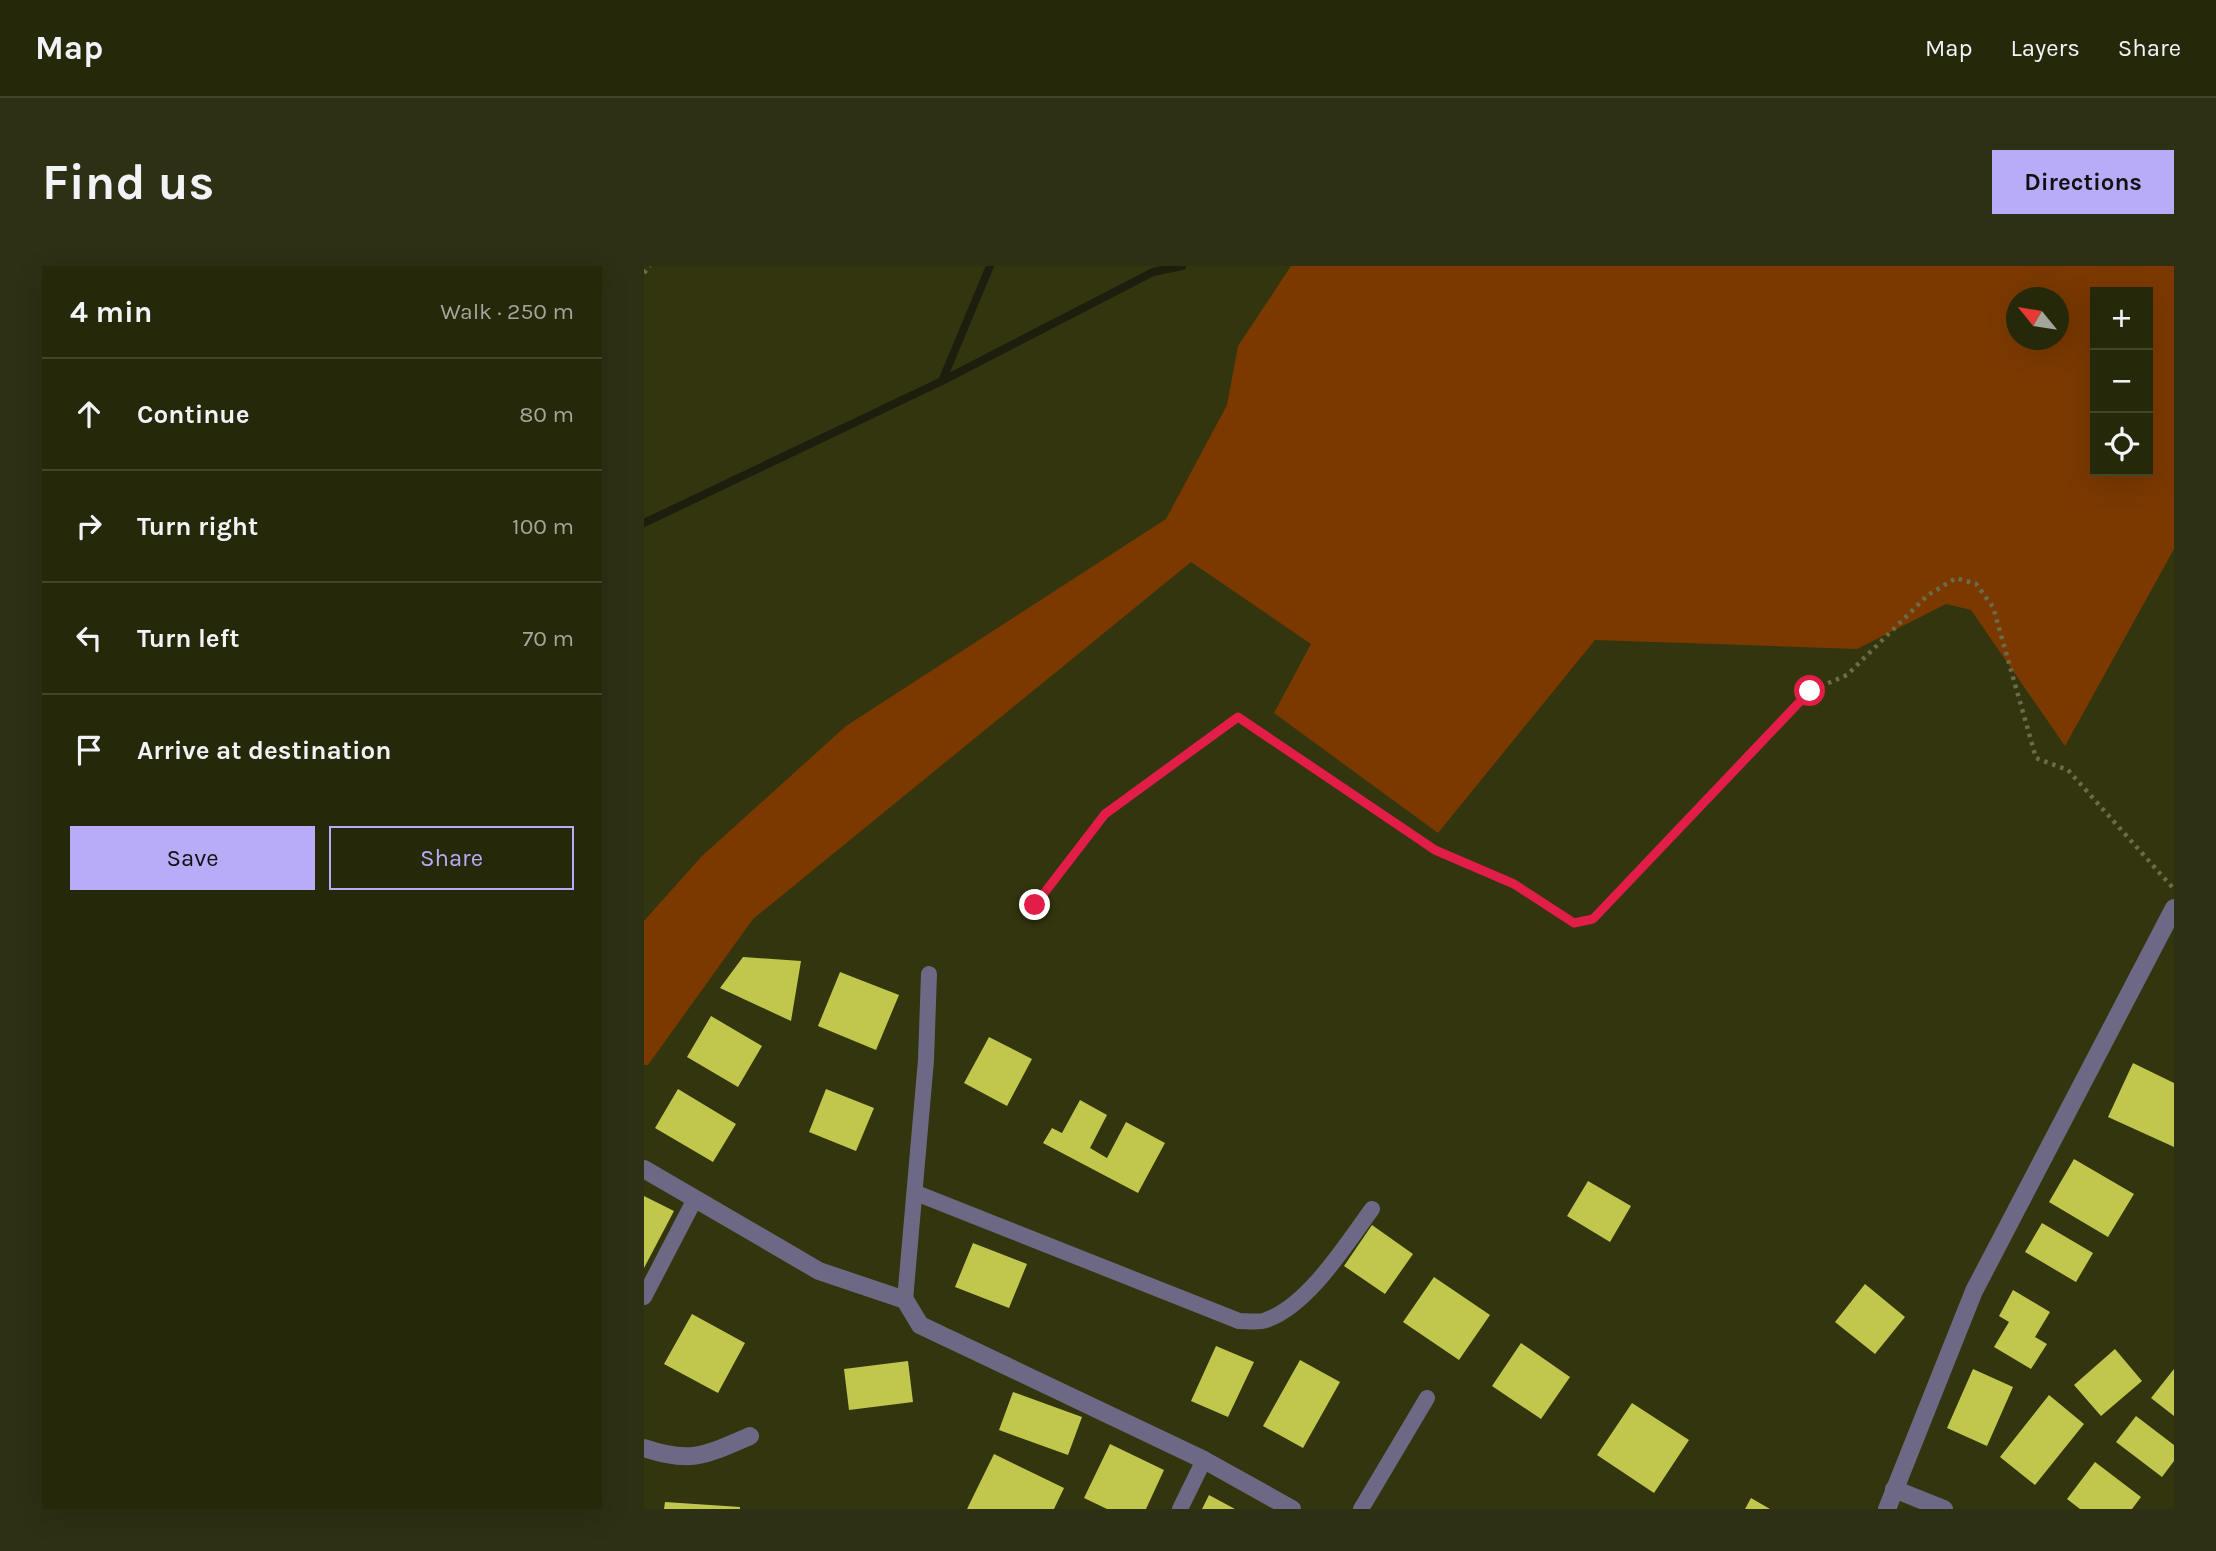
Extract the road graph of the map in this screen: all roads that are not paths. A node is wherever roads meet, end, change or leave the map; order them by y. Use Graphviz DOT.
graph roads {
  1 [pos="2174,908"];
  2 [pos="929,974"];
  3 [pos="644,1169"];
  4 [pos="916,1193"];
  5 [pos="695,1199"];
  6 [pos="1372,1209"];
  7 [pos="644,1297"];
  8 [pos="905,1300"];
  9 [pos="1427,1398"];
  10 [pos="750,1436"];
  11 [pos="644,1448"];
  12 [pos="1204,1460"];
  13 [pos="1894,1489"];
  14 [pos="1180,1509"];
  15 [pos="1292,1509"];
  16 [pos="1362,1509"];
  17 [pos="1887,1509"];
  18 [pos="1944,1509"];
  1 -- 13 [label="street"];
  2 -- 4 [label="lane"];
  3 -- 5 [label="street"];
  4 -- 6 [label="lane"];
  4 -- 8 [label="lane"];
  5 -- 7 [label="lane"];
  5 -- 8 [label="street"];
  8 -- 12 [label="street"];
  9 -- 16 [label="lane"];
  10 -- 11 [label="street"];
  12 -- 14 [label="lane"];
  12 -- 15 [label="street"];
  13 -- 17 [label="street"];
  13 -- 18 [label="street"];
}
